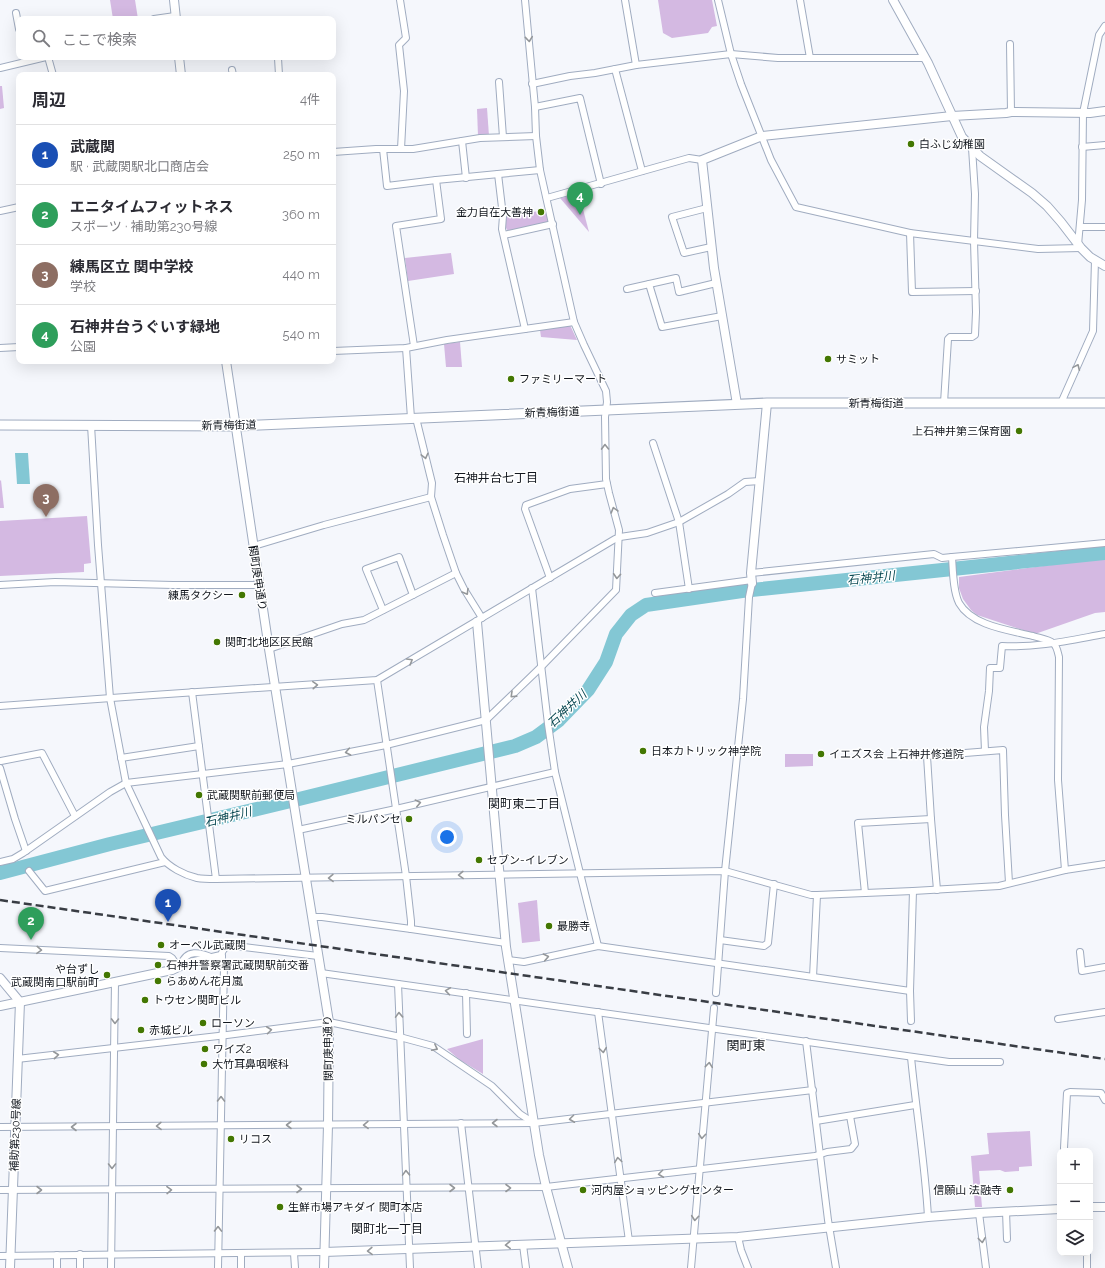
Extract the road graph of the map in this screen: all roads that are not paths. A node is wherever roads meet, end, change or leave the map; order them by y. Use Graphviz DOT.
graph roads {
  1 [pos="174,0"];
  2 [pos="400,0"];
  3 [pos="525,0"];
  4 [pos="625,0"];
  5 [pos="718,0"];
  6 [pos="800,0"];
  7 [pos="893,0"];
  8 [pos="16,13"];
  9 [pos="17,16"];
  10 [pos="175,16"];
  11 [pos="1105,26"];
  12 [pos="1010,44"];
  13 [pos="730,54"];
  14 [pos="810,58"];
  15 [pos="925,58"];
  16 [pos="34,60"];
  17 [pos="48,60"];
  18 [pos="179,60"];
  19 [pos="278,60"];
  20 [pos="636,65"];
  21 [pos="0,68"];
  22 [pos="615,69"];
  23 [pos="52,72"];
  24 [pos="181,72"];
  25 [pos="279,72"];
  26 [pos="499,82"];
  27 [pos="532,84"];
  28 [pos="535,107"];
  29 [pos="1105,111"];
  30 [pos="1011,112"];
  31 [pos="1083,113"];
  32 [pos="952,116"];
  33 [pos="536,136"];
  34 [pos="762,136"];
  35 [pos="503,137"];
  36 [pos="462,141"];
  37 [pos="1105,145"];
  38 [pos="1082,147"];
  39 [pos="972,148"];
  40 [pos="383,149"];
  41 [pos="401,150"];
  42 [pos="336,152"];
  43 [pos="702,160"];
  44 [pos="540,170"];
  45 [pos="642,171"];
  46 [pos="498,174"];
  47 [pos="466,178"];
  48 [pos="436,180"];
  49 [pos="601,184"];
  50 [pos="547,198"];
  51 [pos="16,208"];
  52 [pos="707,208"];
  53 [pos="0,211"];
  54 [pos="553,224"];
  55 [pos="1105,226"];
  56 [pos="1080,227"];
  57 [pos="910,234"];
  58 [pos="504,235"];
  59 [pos="974,241"];
  60 [pos="711,247"];
  61 [pos="1080,247"];
  62 [pos="1095,260"];
  63 [pos="1105,266"];
  64 [pos="716,283"];
  65 [pos="649,284"];
  66 [pos="627,288"];
  67 [pos="976,291"];
  68 [pos="722,316"];
  69 [pos="574,322"];
  70 [pos="525,329"];
  71 [pos="414,346"];
  72 [pos="16,347"];
  73 [pos="0,348"];
  74 [pos="406,348"];
  75 [pos="336,351"];
  76 [pos="226,364"];
  77 [pos="767,403"];
  78 [pos="944,403"];
  79 [pos="1061,403"];
  80 [pos="1105,403"];
  81 [pos="736,404"];
  82 [pos="606,410"];
  83 [pos="413,418"];
  84 [pos="0,425"];
  85 [pos="91,425"];
  86 [pos="236,426"];
  87 [pos="652,443"];
  88 [pos="760,481"];
  89 [pos="607,484"];
  90 [pos="431,497"];
  91 [pos="679,522"];
  92 [pos="620,537"];
  93 [pos="1105,542"];
  94 [pos="254,546"];
  95 [pos="952,557"];
  96 [pos="456,573"];
  97 [pos="550,578"];
  98 [pos="752,579"];
  99 [pos="101,584"];
  100 [pos="0,585"];
  101 [pos="260,585"];
  102 [pos="532,588"];
  103 [pos="689,589"];
  104 [pos="655,593"];
  105 [pos="413,595"];
  106 [pos="383,610"];
  107 [pos="479,620"];
  108 [pos="1105,634"];
  109 [pos="1054,644"];
  110 [pos="269,649"];
  111 [pos="541,667"];
  112 [pos="377,680"];
  113 [pos="276,688"];
  114 [pos="192,692"];
  115 [pos="110,698"];
  116 [pos="0,706"];
  117 [pos="486,720"];
  118 [pos="386,745"];
  119 [pos="199,746"];
  120 [pos="985,751"];
  121 [pos="121,758"];
  122 [pos="0,761"];
  123 [pos="288,764"];
  124 [pos="0,768"];
  125 [pos="554,772"];
  126 [pos="203,775"];
  127 [pos="126,783"];
  128 [pos="492,786"];
  129 [pos="396,809"];
  130 [pos="75,816"];
  131 [pos="931,820"];
  132 [pos="298,830"];
  133 [pos="26,851"];
  134 [pos="0,862"];
  135 [pos="166,862"];
  136 [pos="1105,864"];
  137 [pos="1065,870"];
  138 [pos="29,871"];
  139 [pos="725,871"];
  140 [pos="500,874"];
  141 [pos="580,874"];
  142 [pos="406,876"];
  143 [pos="306,878"];
  144 [pos="216,879"];
  145 [pos="1009,883"];
  146 [pos="774,884"];
  147 [pos="937,890"];
  148 [pos="913,892"];
  149 [pos="865,894"];
  150 [pos="817,895"];
  151 [pos="312,917"];
  152 [pos="411,929"];
  153 [pos="720,940"];
  154 [pos="506,943"];
  155 [pos="598,946"];
  156 [pos="0,948"];
  157 [pos="1080,952"];
  158 [pos="318,956"];
  159 [pos="217,957"];
  160 [pos="508,960"];
  161 [pos="718,963"];
  162 [pos="179,966"];
  163 [pos="1105,967"];
  164 [pos="321,973"];
  165 [pos="814,977"];
  166 [pos="0,978"];
  167 [pos="115,982"];
  168 [pos="398,984"];
  169 [pos="910,991"];
  170 [pos="466,993"];
  171 [pos="716,994"];
  172 [pos="515,1000"];
  173 [pos="20,1002"];
  174 [pos="0,1006"];
  175 [pos="714,1008"];
  176 [pos="598,1012"];
  177 [pos="1105,1012"];
  178 [pos="1058,1019"];
  179 [pos="911,1021"];
  180 [pos="329,1022"];
  181 [pos="713,1028"];
  182 [pos="467,1034"];
  183 [pos="222,1036"];
  184 [pos="400,1037"];
  185 [pos="806,1041"];
  186 [pos="114,1049"];
  187 [pos="911,1057"];
  188 [pos="17,1059"];
  189 [pos="1000,1062"];
  190 [pos="813,1090"];
  191 [pos="1105,1100"];
  192 [pos="705,1103"];
  193 [pos="916,1105"];
  194 [pos="611,1114"];
  195 [pos="850,1116"];
  196 [pos="816,1121"];
  197 [pos="534,1123"];
  198 [pos="404,1124"];
  199 [pos="462,1124"];
  200 [pos="220,1125"];
  201 [pos="328,1125"];
  202 [pos="0,1127"];
  203 [pos="15,1127"];
  204 [pos="112,1127"];
  205 [pos="1064,1148"];
  206 [pos="821,1154"];
  207 [pos="699,1169"];
  208 [pos="620,1178"];
  209 [pos="546,1187"];
  210 [pos="407,1188"];
  211 [pos="469,1188"];
  212 [pos="219,1189"];
  213 [pos="326,1189"];
  214 [pos="0,1190"];
  215 [pos="13,1190"];
  216 [pos="112,1190"];
  217 [pos="1093,1207"];
  218 [pos="1105,1207"];
  219 [pos="1057,1209"];
  220 [pos="1006,1211"];
  221 [pos="979,1213"];
  222 [pos="928,1217"];
  223 [pos="830,1228"];
  224 [pos="738,1237"];
  225 [pos="694,1239"];
  226 [pos="1007,1240"];
  227 [pos="629,1241"];
  228 [pos="561,1243"];
  229 [pos="523,1245"];
  230 [pos="475,1246"];
  231 [pos="409,1249"];
  232 [pos="324,1252"];
  233 [pos="294,1253"];
  234 [pos="80,1254"];
  235 [pos="111,1254"];
  236 [pos="218,1254"];
  237 [pos="241,1254"];
  238 [pos="57,1255"];
  239 [pos="0,1256"];
  240 [pos="10,1256"];
  241 [pos="1087,1256"];
  242 [pos="10,1268"];
  243 [pos="57,1268"];
  244 [pos="80,1268"];
  245 [pos="111,1268"];
  246 [pos="218,1268"];
  247 [pos="241,1268"];
  248 [pos="295,1268"];
  249 [pos="324,1268"];
  250 [pos="410,1268"];
  251 [pos="478,1268"];
  252 [pos="526,1268"];
  253 [pos="568,1268"];
  254 [pos="691,1268"];
  255 [pos="748,1268"];
  256 [pos="836,1268"];
  257 [pos="986,1268"];
  258 [pos="1087,1268"];
  1 -- 10 [label="street"];
  2 -- 41 [label="street"];
  3 -- 27 [label="street, one-way"];
  4 -- 20 [label="street"];
  5 -- 13 [label="street"];
  6 -- 14 [label="street"];
  7 -- 15 [label="street"];
  8 -- 9 [label="street"];
  11 -- 31 [label="street"];
  12 -- 30 [label="street"];
  13 -- 14 [label="street"];
  13 -- 20 [label="street"];
  13 -- 34 [label="street"];
  14 -- 15 [label="street"];
  15 -- 32 [label="street"];
  16 -- 21 [label="street"];
  17 -- 23 [label="street"];
  18 -- 24 [label="street"];
  19 -- 25 [label="street"];
  20 -- 22 [label="street"];
  22 -- 27 [label="street"];
  22 -- 45 [label="street"];
  26 -- 35 [label="street"];
  27 -- 28 [label="street"];
  28 -- 33 [label="street"];
  28 -- 49 [label="street"];
  29 -- 31 [label="street"];
  30 -- 31 [label="street"];
  30 -- 32 [label="street"];
  31 -- 38 [label="street"];
  32 -- 34 [label="street"];
  32 -- 39 [label="street"];
  33 -- 35 [label="street"];
  33 -- 44 [label="street"];
  34 -- 43 [label="street"];
  34 -- 57 [label="street"];
  35 -- 36 [label="street"];
  36 -- 41 [label="street"];
  36 -- 47 [label="street"];
  37 -- 38 [label="street"];
  38 -- 56 [label="street"];
  39 -- 59 [label="street"];
  39 -- 61 [label="street"];
  40 -- 41 [label="street"];
  40 -- 42 [label="street"];
  40 -- 48 [label="street"];
  43 -- 45 [label="street"];
  43 -- 52 [label="street"];
  44 -- 46 [label="street"];
  44 -- 50 [label="street"];
  45 -- 49 [label="street"];
  46 -- 47 [label="street"];
  46 -- 58 [label="street"];
  47 -- 48 [label="street"];
  48 -- 71 [label="street"];
  49 -- 50 [label="street"];
  50 -- 54 [label="street"];
  51 -- 53 [label="street"];
  52 -- 60 [label="street"];
  52 -- 60 [label="street"];
  54 -- 58 [label="street"];
  54 -- 69 [label="street"];
  55 -- 56 [label="street"];
  56 -- 61 [label="street"];
  57 -- 59 [label="street"];
  57 -- 67 [label="street"];
  58 -- 70 [label="street"];
  59 -- 61 [label="street"];
  59 -- 67 [label="street"];
  60 -- 64 [label="street"];
  61 -- 62 [label="street"];
  62 -- 63 [label="street"];
  79 -- 62 [label="street, one-way"];
  64 -- 65 [label="street"];
  64 -- 68 [label="street"];
  65 -- 66 [label="street"];
  65 -- 68 [label="street"];
  67 -- 78 [label="street"];
  68 -- 81 [label="street"];
  69 -- 70 [label="street"];
  69 -- 82 [label="street"];
  70 -- 71 [label="street"];
  71 -- 74 [label="street"];
  72 -- 73 [label="street"];
  74 -- 75 [label="street"];
  74 -- 83 [label="street"];
  76 -- 86 [label="street, 関町庚申通り"];
  77 -- 78 [label="main road, 新青梅街道"];
  77 -- 81 [label="main road, 新青梅街道"];
  77 -- 88 [label="street"];
  78 -- 79 [label="main road, 新青梅街道"];
  79 -- 80 [label="main road, 新青梅街道"];
  81 -- 82 [label="main road, 新青梅街道"];
  82 -- 83 [label="main road, 新青梅街道"];
  89 -- 82 [label="street, one-way"];
  83 -- 86 [label="main road, 新青梅街道"];
  83 -- 90 [label="street, one-way"];
  84 -- 85 [label="main road, 新青梅街道"];
  85 -- 86 [label="main road, 新青梅街道"];
  85 -- 99 [label="street"];
  86 -- 94 [label="street, 関町庚申通り"];
  87 -- 91 [label="street"];
  88 -- 91 [label="street"];
  88 -- 98 [label="street"];
  92 -- 89 [label="street, one-way"];
  89 -- 97 [label="street"];
  90 -- 94 [label="street"];
  90 -- 96 [label="street"];
  91 -- 92 [label="street"];
  91 -- 103 [label="street"];
  92 -- 97 [label="street"];
  92 -- 111 [label="street, one-way"];
  93 -- 95 [label="street"];
  94 -- 101 [label="street, 関町庚申通り"];
  95 -- 98 [label="street"];
  95 -- 109 [label="street"];
  96 -- 105 [label="street"];
  96 -- 107 [label="street, one-way"];
  97 -- 102 [label="street"];
  98 -- 103 [label="street"];
  98 -- 139 [label="street"];
  99 -- 100 [label="street"];
  99 -- 101 [label="street"];
  99 -- 115 [label="street"];
  101 -- 110 [label="street, 関町庚申通り"];
  102 -- 107 [label="street"];
  102 -- 111 [label="street"];
  103 -- 104 [label="street"];
  105 -- 106 [label="street"];
  105 -- 106 [label="street"];
  106 -- 110 [label="street"];
  112 -- 107 [label="street, one-way"];
  107 -- 117 [label="street"];
  108 -- 109 [label="street"];
  109 -- 120 [label="street"];
  109 -- 137 [label="street"];
  110 -- 113 [label="street, 関町庚申通り"];
  111 -- 117 [label="street, one-way"];
  111 -- 125 [label="street"];
  113 -- 112 [label="street, one-way"];
  112 -- 118 [label="street"];
  113 -- 114 [label="street"];
  113 -- 123 [label="street, 関町庚申通り"];
  114 -- 115 [label="street"];
  114 -- 119 [label="street"];
  115 -- 116 [label="street"];
  115 -- 121 [label="street"];
  117 -- 118 [label="street"];
  117 -- 128 [label="street"];
  118 -- 123 [label="street, one-way"];
  118 -- 129 [label="street"];
  119 -- 121 [label="street"];
  119 -- 126 [label="street"];
  120 -- 131 [label="street"];
  120 -- 145 [label="street"];
  121 -- 127 [label="street"];
  122 -- 130 [label="street"];
  123 -- 126 [label="street"];
  123 -- 132 [label="street, 関町庚申通り"];
  124 -- 133 [label="street"];
  125 -- 128 [label="street"];
  125 -- 141 [label="street"];
  126 -- 127 [label="street"];
  126 -- 144 [label="street"];
  127 -- 130 [label="street"];
  127 -- 135 [label="street"];
  129 -- 128 [label="street, one-way"];
  128 -- 140 [label="street"];
  129 -- 132 [label="street"];
  129 -- 142 [label="street"];
  130 -- 133 [label="street"];
  131 -- 147 [label="street"];
  131 -- 149 [label="street"];
  132 -- 143 [label="street, 関町庚申通り"];
  133 -- 134 [label="street"];
  135 -- 138 [label="street"];
  135 -- 144 [label="street"];
  136 -- 137 [label="street"];
  137 -- 145 [label="street"];
  139 -- 141 [label="street"];
  139 -- 146 [label="street"];
  139 -- 153 [label="street"];
  140 -- 141 [label="street"];
  140 -- 142 [label="street, one-way"];
  140 -- 154 [label="street"];
  141 -- 155 [label="street"];
  142 -- 143 [label="street, one-way"];
  142 -- 152 [label="street"];
  143 -- 144 [label="street"];
  143 -- 151 [label="street, 関町庚申通り"];
  145 -- 147 [label="street"];
  146 -- 150 [label="street"];
  146 -- 153 [label="street"];
  147 -- 148 [label="street"];
  148 -- 149 [label="street"];
  148 -- 169 [label="street"];
  149 -- 150 [label="street"];
  150 -- 165 [label="street"];
  151 -- 152 [label="street"];
  151 -- 158 [label="street, 関町庚申通り"];
  152 -- 154 [label="street"];
  153 -- 161 [label="street"];
  154 -- 160 [label="street"];
  160 -- 155 [label="street, one-way"];
  155 -- 161 [label="street"];
  156 -- 162 [label="street, one-way"];
  157 -- 163 [label="street"];
  158 -- 159 [label="street"];
  158 -- 164 [label="street, 関町庚申通り"];
  159 -- 162 [label="street"];
  159 -- 183 [label="street"];
  160 -- 172 [label="street"];
  161 -- 165 [label="street"];
  161 -- 171 [label="street"];
  162 -- 167 [label="street"];
  164 -- 168 [label="street"];
  164 -- 180 [label="street, 関町庚申通り"];
  165 -- 169 [label="street"];
  166 -- 173 [label="street"];
  167 -- 173 [label="street"];
  167 -- 186 [label="street, one-way"];
  170 -- 168 [label="street, one-way"];
  184 -- 168 [label="street, one-way"];
  169 -- 179 [label="street"];
  170 -- 172 [label="street"];
  170 -- 182 [label="street"];
  172 -- 176 [label="street"];
  172 -- 197 [label="street"];
  173 -- 174 [label="street"];
  173 -- 188 [label="street, 補助第230号線"];
  175 -- 181 [label="street"];
  176 -- 181 [label="street"];
  176 -- 194 [label="street, one-way"];
  177 -- 178 [label="street"];
  183 -- 180 [label="street, one-way"];
  180 -- 184 [label="street"];
  180 -- 201 [label="street, 関町庚申通り"];
  181 -- 185 [label="street"];
  192 -- 181 [label="street, one-way"];
  183 -- 186 [label="street"];
  200 -- 183 [label="street, one-way"];
  184 -- 197 [label="street, one-way"];
  184 -- 198 [label="street"];
  185 -- 187 [label="street"];
  185 -- 190 [label="street"];
  188 -- 186 [label="street, one-way"];
  186 -- 204 [label="street"];
  187 -- 189 [label="street"];
  187 -- 193 [label="street"];
  188 -- 203 [label="street, 補助第230号線"];
  190 -- 192 [label="street"];
  190 -- 196 [label="street"];
  191 -- 205 [label="street"];
  192 -- 194 [label="street"];
  192 -- 207 [label="street, one-way"];
  193 -- 195 [label="street"];
  193 -- 222 [label="street"];
  194 -- 197 [label="street, one-way"];
  208 -- 194 [label="street, one-way"];
  195 -- 196 [label="street"];
  195 -- 206 [label="street"];
  196 -- 206 [label="street"];
  197 -- 199 [label="street, one-way"];
  197 -- 209 [label="street"];
  198 -- 199 [label="street"];
  198 -- 201 [label="street, one-way"];
  210 -- 198 [label="street, one-way"];
  199 -- 211 [label="street"];
  201 -- 200 [label="street, one-way"];
  200 -- 204 [label="street, one-way"];
  200 -- 212 [label="street"];
  201 -- 213 [label="street, 関町庚申通り"];
  202 -- 203 [label="street"];
  204 -- 203 [label="street, one-way"];
  203 -- 215 [label="street, 補助第230号線"];
  204 -- 216 [label="street, one-way"];
  206 -- 207 [label="street"];
  206 -- 223 [label="street"];
  207 -- 208 [label="street, one-way"];
  207 -- 225 [label="street, one-way"];
  208 -- 209 [label="street"];
  208 -- 227 [label="street"];
  211 -- 209 [label="street, one-way"];
  209 -- 228 [label="street"];
  210 -- 211 [label="street, one-way"];
  210 -- 213 [label="street"];
  210 -- 231 [label="street"];
  211 -- 230 [label="street"];
  212 -- 213 [label="street, one-way"];
  216 -- 212 [label="street, one-way"];
  236 -- 212 [label="street, one-way"];
  213 -- 232 [label="street, 関町庚申通り"];
  214 -- 215 [label="street"];
  215 -- 216 [label="street, one-way"];
  215 -- 240 [label="street, 補助第230号線"];
  216 -- 235 [label="street"];
  217 -- 218 [label="street"];
  219 -- 220 [label="street"];
  220 -- 221 [label="street"];
  220 -- 226 [label="street"];
  221 -- 222 [label="street"];
  221 -- 257 [label="street, one-way"];
  222 -- 223 [label="street"];
  223 -- 224 [label="street"];
  223 -- 256 [label="street"];
  224 -- 225 [label="street"];
  224 -- 255 [label="street"];
  225 -- 227 [label="street"];
  225 -- 254 [label="street"];
  227 -- 228 [label="street"];
  228 -- 229 [label="street"];
  228 -- 253 [label="street"];
  229 -- 230 [label="street, one-way"];
  229 -- 252 [label="street"];
  230 -- 231 [label="street"];
  230 -- 251 [label="street"];
  231 -- 232 [label="street, one-way"];
  231 -- 250 [label="street"];
  232 -- 233 [label="street"];
  232 -- 249 [label="street, 関町庚申通り"];
  233 -- 237 [label="street"];
  233 -- 248 [label="street"];
  234 -- 235 [label="street"];
  234 -- 238 [label="street"];
  234 -- 244 [label="street"];
  235 -- 236 [label="street"];
  235 -- 245 [label="street"];
  236 -- 237 [label="street"];
  236 -- 246 [label="street"];
  237 -- 247 [label="street"];
  238 -- 240 [label="street"];
  238 -- 243 [label="street"];
  239 -- 240 [label="street"];
  240 -- 242 [label="street, 補助第230号線"];
  241 -- 258 [label="street"];
}
